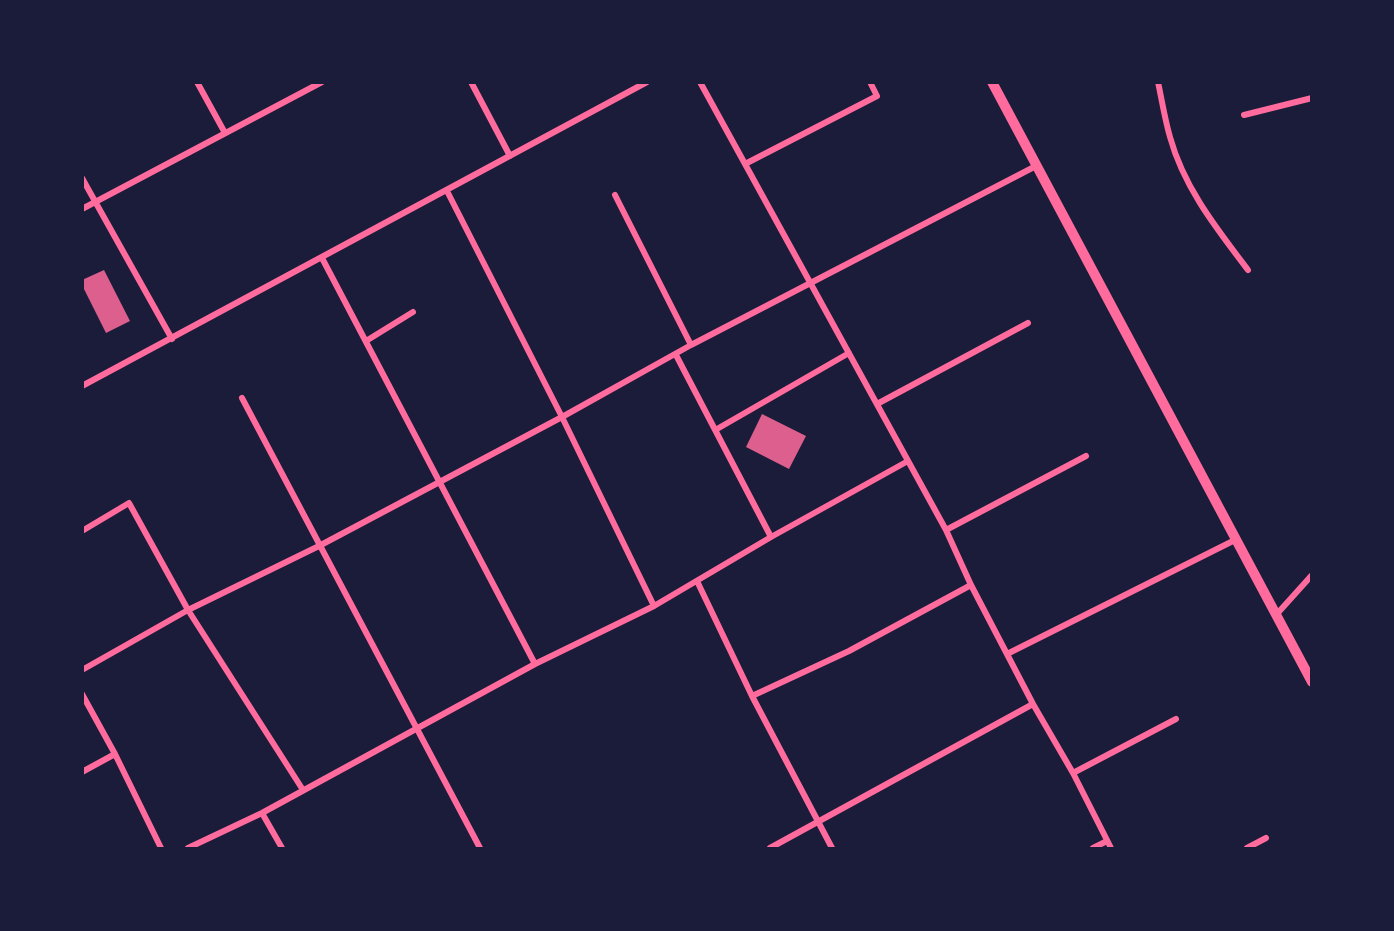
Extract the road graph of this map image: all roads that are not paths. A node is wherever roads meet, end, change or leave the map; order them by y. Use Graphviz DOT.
graph roads {
  1 [pos="197,82"];
  2 [pos="322,82"];
  3 [pos="471,82"];
  4 [pos="647,82"];
  5 [pos="700,82"];
  6 [pos="870,82"];
  7 [pos="1158,82"];
  8 [pos="994,83"];
  9 [pos="312,85"];
  10 [pos="1311,98"];
  11 [pos="1244,115"];
  12 [pos="225,133"];
  13 [pos="510,156"];
  14 [pos="746,164"];
  15 [pos="1036,166"];
  16 [pos="82,177"];
  17 [pos="447,191"];
  18 [pos="615,195"];
  19 [pos="96,202"];
  20 [pos="82,209"];
  21 [pos="322,258"];
  22 [pos="1248,270"];
  23 [pos="811,284"];
  24 [pos="413,312"];
  25 [pos="1028,322"];
  26 [pos="172,339"];
  27 [pos="366,340"];
  28 [pos="691,345"];
  29 [pos="849,353"];
  30 [pos="676,355"];
  31 [pos="82,386"];
  32 [pos="242,398"];
  33 [pos="877,404"];
  34 [pos="562,417"];
  35 [pos="717,429"];
  36 [pos="1086,456"];
  37 [pos="908,461"];
  38 [pos="440,482"];
  39 [pos="946,530"];
  40 [pos="82,531"];
  41 [pos="771,537"];
  42 [pos="1235,540"];
  43 [pos="319,546"];
  44 [pos="1311,575"];
  45 [pos="697,581"];
  46 [pos="971,585"];
  47 [pos="654,606"];
  48 [pos="188,610"];
  49 [pos="1276,615"];
  50 [pos="1007,654"];
  51 [pos="535,664"];
  52 [pos="82,670"];
  53 [pos="1311,682"];
  54 [pos="82,694"];
  55 [pos="752,696"];
  56 [pos="1033,704"];
  57 [pos="1176,719"];
  58 [pos="416,728"];
  59 [pos="115,754"];
  60 [pos="82,772"];
  61 [pos="1073,773"];
  62 [pos="303,790"];
  63 [pos="262,813"];
  64 [pos="818,822"];
  65 [pos="1266,838"];
  66 [pos="1107,841"];
  67 [pos="480,848"];
  68 [pos="161,849"];
  69 [pos="188,849"];
  70 [pos="282,849"];
  71 [pos="770,849"];
  72 [pos="832,849"];
  73 [pos="1093,849"];
  74 [pos="1111,849"];
  75 [pos="1247,849"];
  1 -- 12 [label="street"];
  2 -- 9 [label="street"];
  3 -- 13 [label="street"];
  4 -- 13 [label="street"];
  5 -- 14 [label="street"];
  6 -- 14 [label="street"];
  7 -- 22 [label="street"];
  8 -- 15 [label="street"];
  9 -- 12 [label="street"];
  10 -- 11 [label="street"];
  12 -- 19 [label="street"];
  13 -- 17 [label="street"];
  14 -- 23 [label="street"];
  15 -- 23 [label="street"];
  15 -- 42 [label="street"];
  16 -- 19 [label="street"];
  17 -- 21 [label="street"];
  17 -- 34 [label="street"];
  18 -- 28 [label="street"];
  19 -- 20 [label="street"];
  19 -- 26 [label="street"];
  21 -- 26 [label="street"];
  21 -- 27 [label="street"];
  23 -- 28 [label="street"];
  23 -- 29 [label="street"];
  24 -- 27 [label="street"];
  25 -- 33 [label="street"];
  26 -- 31 [label="street"];
  27 -- 38 [label="street"];
  28 -- 30 [label="street"];
  29 -- 33 [label="street"];
  29 -- 35 [label="street"];
  30 -- 34 [label="street"];
  30 -- 35 [label="street"];
  32 -- 43 [label="street"];
  33 -- 37 [label="street"];
  34 -- 38 [label="street"];
  34 -- 47 [label="street"];
  35 -- 41 [label="street"];
  36 -- 39 [label="street"];
  37 -- 39 [label="street"];
  37 -- 41 [label="street"];
  38 -- 43 [label="street"];
  38 -- 51 [label="street"];
  39 -- 46 [label="street"];
  40 -- 48 [label="street"];
  41 -- 45 [label="street"];
  42 -- 49 [label="street"];
  42 -- 50 [label="street"];
  43 -- 48 [label="street"];
  43 -- 58 [label="street"];
  44 -- 49 [label="street"];
  45 -- 47 [label="street"];
  45 -- 55 [label="street"];
  46 -- 50 [label="street"];
  46 -- 55 [label="street"];
  47 -- 51 [label="street"];
  48 -- 52 [label="street"];
  48 -- 62 [label="street"];
  49 -- 53 [label="street"];
  50 -- 56 [label="street"];
  51 -- 58 [label="street"];
  54 -- 59 [label="street"];
  55 -- 64 [label="street"];
  56 -- 61 [label="street"];
  56 -- 64 [label="street"];
  57 -- 61 [label="street"];
  58 -- 62 [label="street"];
  58 -- 67 [label="street"];
  59 -- 60 [label="street"];
  59 -- 68 [label="street"];
  61 -- 66 [label="street"];
  62 -- 63 [label="street"];
  63 -- 69 [label="street"];
  63 -- 70 [label="street"];
  64 -- 71 [label="street"];
  64 -- 72 [label="street"];
  65 -- 75 [label="street"];
  66 -- 73 [label="street"];
  66 -- 74 [label="street"];
}
